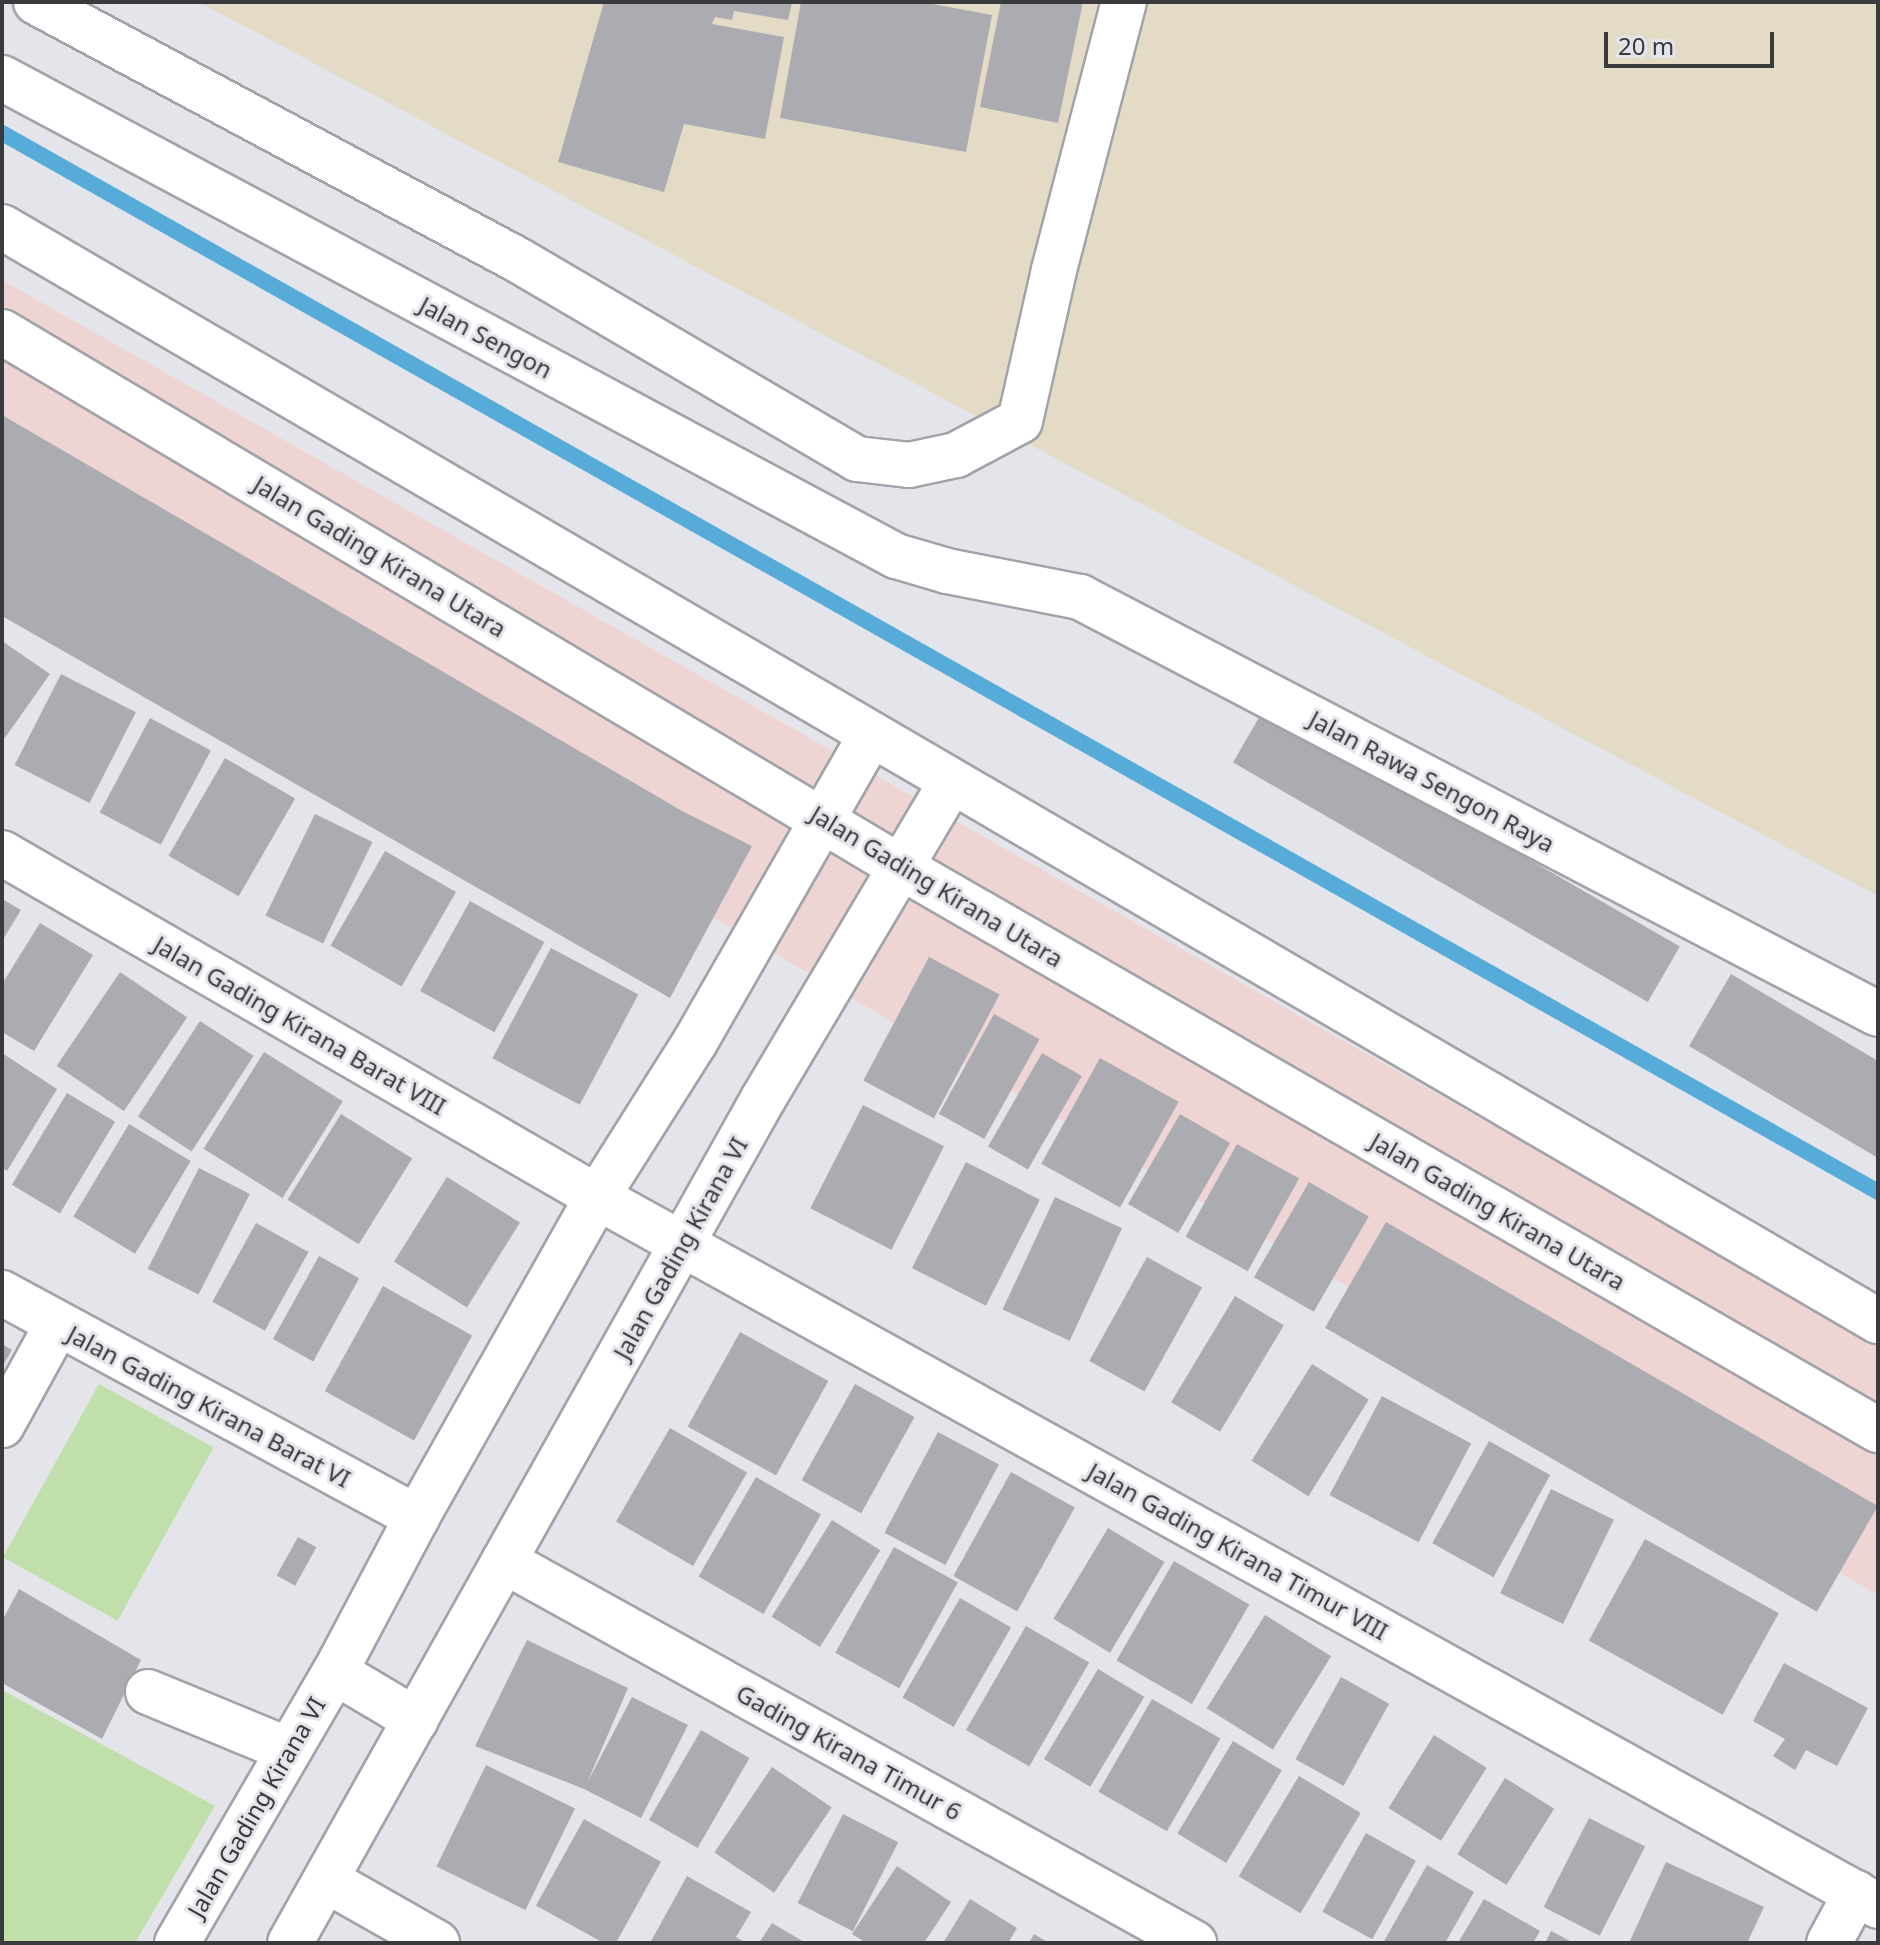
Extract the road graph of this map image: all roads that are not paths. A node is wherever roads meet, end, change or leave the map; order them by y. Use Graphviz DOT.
graph roads {
  1 [pos="36,2"];
  2 [pos="1124,2"];
  3 [pos="2,78"];
  4 [pos="2,227"];
  5 [pos="2,332"];
  6 [pos="977,577"];
  7 [pos="871,735"];
  8 [pos="951,782"];
  9 [pos="824,819"];
  10 [pos="2,853"];
  11 [pos="899,866"];
  12 [pos="1878,1014"];
  13 [pos="597,1197"];
  14 [pos="683,1243"];
  15 [pos="2,1293"];
  16 [pos="1878,1321"];
  17 [pos="57,1325"];
  18 [pos="2,1425"];
  19 [pos="1878,1430"];
  20 [pos="417,1517"];
  21 [pos="504,1561"];
  22 [pos="335,1672"];
  23 [pos="148,1692"];
  24 [pos="416,1720"];
  25 [pos="289,1750"];
  26 [pos="326,1880"];
  27 [pos="1867,1899"];
  28 [pos="177,1943"];
  29 [pos="290,1943"];
  30 [pos="437,1943"];
  31 [pos="1194,1943"];
  32 [pos="1829,1943"];
  1 -- 2 [label="street"];
  3 -- 6 [label="street, Jalan Sengon"];
  4 -- 7 [label="street"];
  5 -- 9 [label="street, Jalan Gading Kirana Utara"];
  6 -- 12 [label="street, Jalan Rawa Sengon Raya"];
  7 -- 8 [label="street"];
  7 -- 9 [label="street, Jalan Gading Kirana VI"];
  8 -- 11 [label="street, Jalan Gading Kirana VI"];
  8 -- 16 [label="street"];
  9 -- 11 [label="street, Jalan Gading Kirana Utara"];
  9 -- 13 [label="street, Jalan Gading Kirana VI"];
  10 -- 13 [label="street, Jalan Gading Kirana Barat VIII"];
  11 -- 14 [label="street, Jalan Gading Kirana VI"];
  11 -- 19 [label="street, Jalan Gading Kirana Utara"];
  13 -- 14 [label="street, Jalan Gading Kirana Timur VIII"];
  13 -- 20 [label="street, Jalan Gading Kirana VI"];
  14 -- 21 [label="street, Jalan Gading Kirana VI"];
  14 -- 27 [label="street, Jalan Gading Kirana Timur VIII"];
  15 -- 17 [label="street, Jalan Gading Kirana Barat VI"];
  17 -- 18 [label="street"];
  17 -- 20 [label="street, Jalan Gading Kirana Barat VI"];
  20 -- 22 [label="street, Jalan Gading Kirana VI"];
  21 -- 24 [label="street, Jalan Gading Kirana VI"];
  21 -- 31 [label="street, Gading Kirana Timur 6"];
  22 -- 24 [label="street, Jalan Gading Kirana VI"];
  22 -- 25 [label="street, Jalan Gading Kirana VI"];
  23 -- 25 [label="street"];
  24 -- 26 [label="street, Jalan Gading Kirana VI"];
  25 -- 28 [label="street, Jalan Gading Kirana VI"];
  26 -- 29 [label="street, Jalan Gading Kirana VI"];
  26 -- 30 [label="street"];
  27 -- 32 [label="street"];
}
